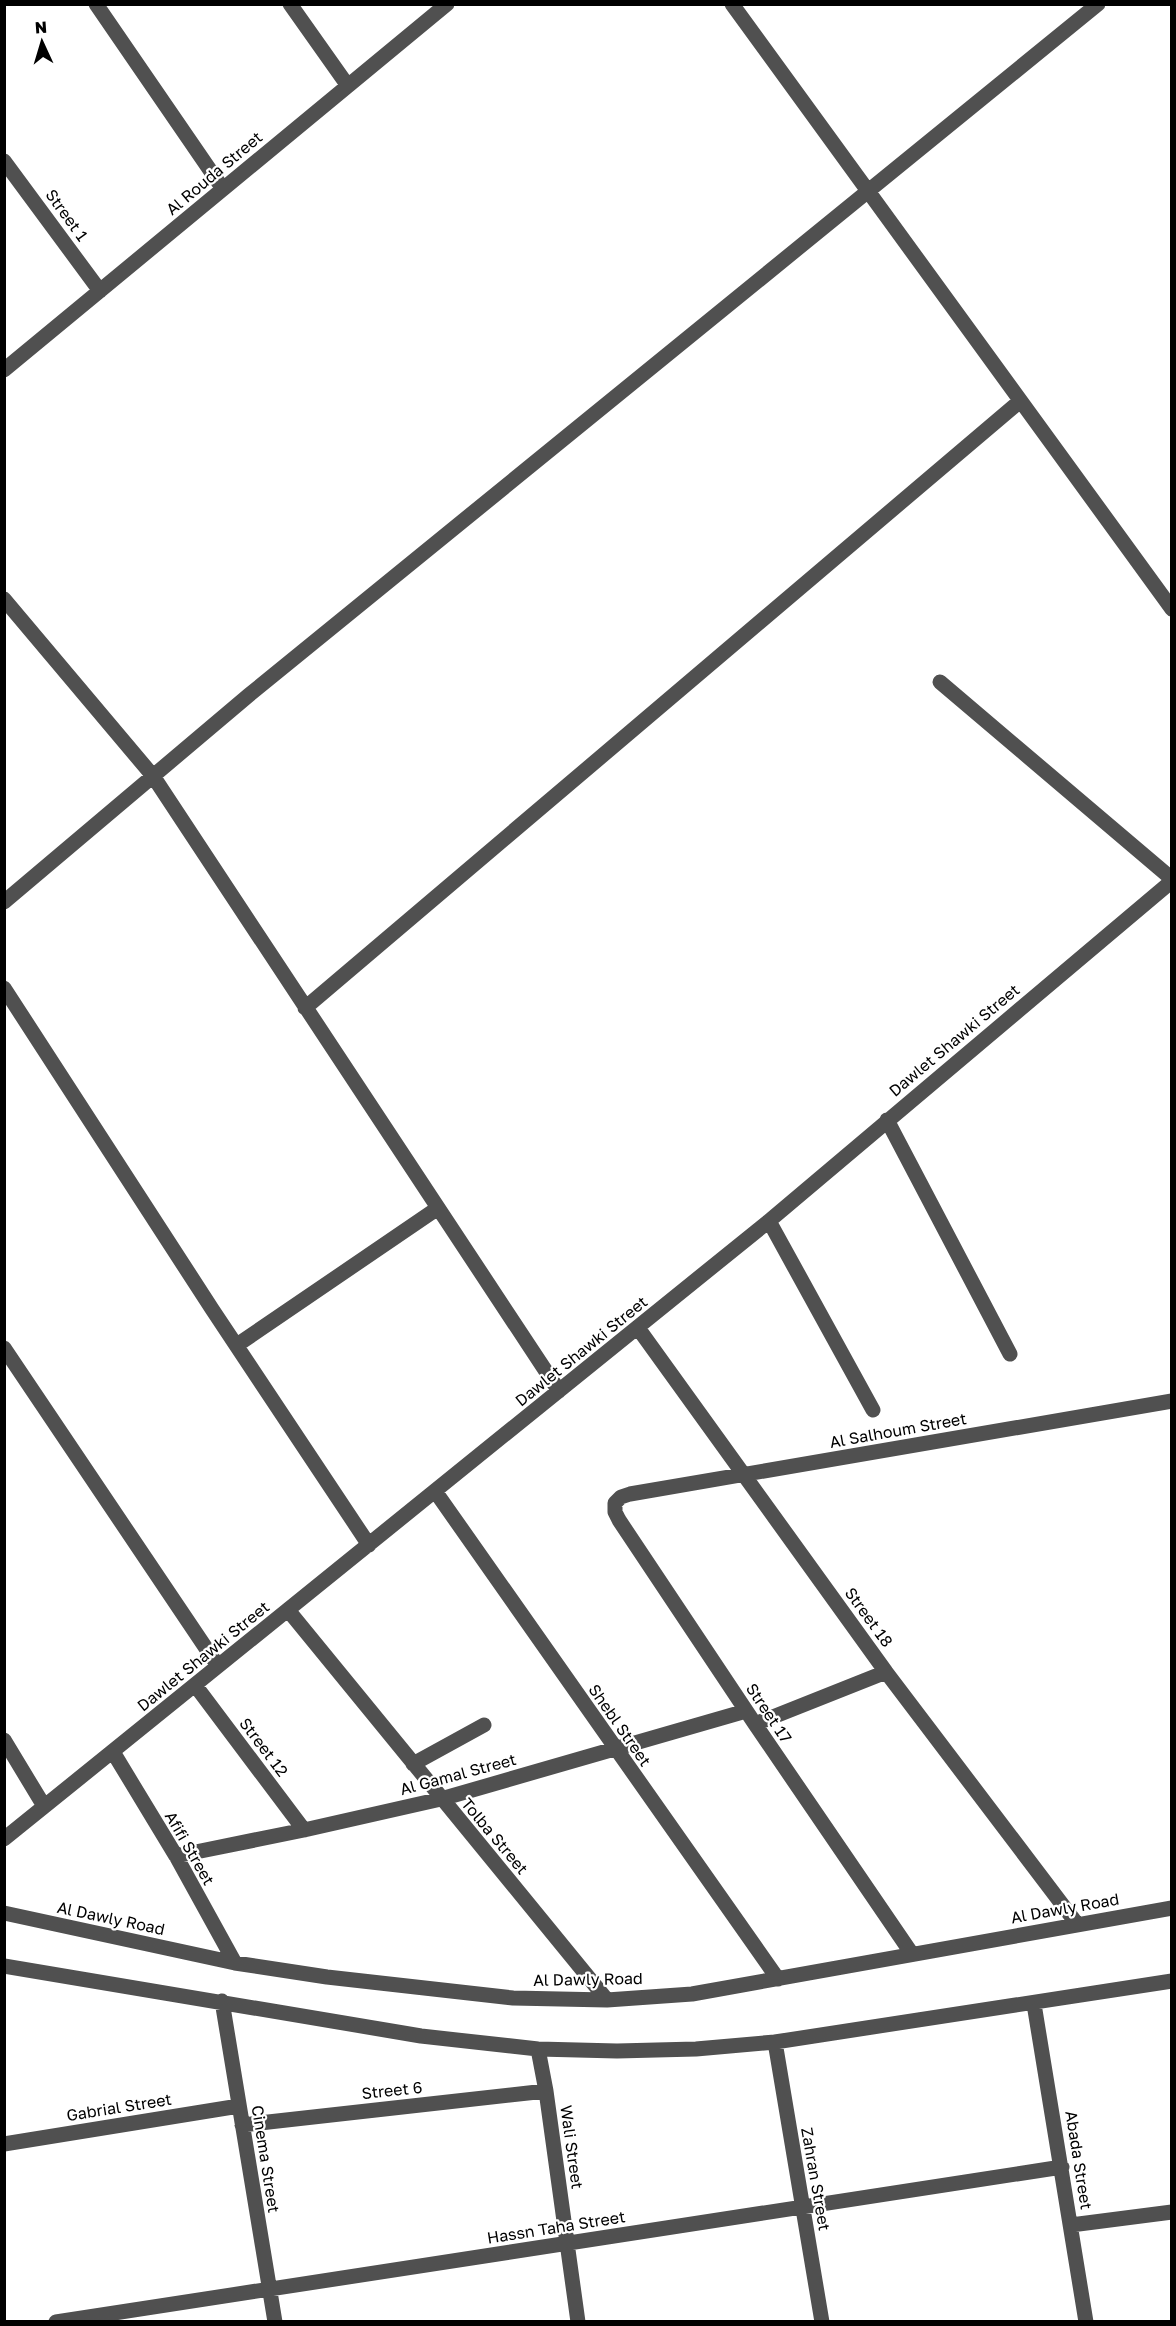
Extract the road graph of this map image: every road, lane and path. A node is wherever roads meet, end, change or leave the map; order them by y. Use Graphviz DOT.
graph roads {
  1 [pos="96,4"];
  2 [pos="290,4"];
  3 [pos="447,4"];
  4 [pos="732,4"];
  5 [pos="1097,5"];
  6 [pos="348,86"];
  7 [pos="4,161"];
  8 [pos="223,189"];
  9 [pos="867,191"];
  10 [pos="100,291"];
  11 [pos="4,370"];
  12 [pos="1019,402"];
  13 [pos="4,598"];
  14 [pos="1172,609"];
  15 [pos="940,682"];
  16 [pos="153,776"];
  17 [pos="1172,880"];
  18 [pos="4,902"];
  19 [pos="4,988"];
  20 [pos="305,1008"];
  21 [pos="887,1120"];
  22 [pos="438,1208"];
  23 [pos="769,1221"];
  24 [pos="638,1328"];
  25 [pos="237,1345"];
  26 [pos="4,1348"];
  27 [pos="1010,1354"];
  28 [pos="560,1391"];
  29 [pos="1172,1401"];
  30 [pos="873,1410"];
  31 [pos="745,1474"];
  32 [pos="435,1491"];
  33 [pos="630,1494"];
  34 [pos="369,1545"];
  35 [pos="288,1610"];
  36 [pos="218,1666"];
  37 [pos="886,1672"];
  38 [pos="195,1685"];
  39 [pos="746,1711"];
  40 [pos="755,1724"];
  41 [pos="484,1725"];
  42 [pos="4,1740"];
  43 [pos="615,1750"];
  44 [pos="112,1752"];
  45 [pos="412,1764"];
  46 [pos="441,1799"];
  47 [pos="44,1806"];
  48 [pos="304,1830"];
  49 [pos="4,1839"];
  50 [pos="176,1856"];
  51 [pos="1172,1908"];
  52 [pos="4,1913"];
  53 [pos="1077,1924"];
  54 [pos="912,1954"];
  55 [pos="235,1963"];
  56 [pos="4,1966"];
  57 [pos="778,1979"];
  58 [pos="1172,1981"];
  59 [pos="607,2000"];
  60 [pos="222,2001"];
  61 [pos="1034,2004"];
  62 [pos="775,2042"];
  63 [pos="538,2049"];
  64 [pos="546,2091"];
  65 [pos="239,2106"];
  66 [pos="242,2125"];
  67 [pos="4,2144"];
  68 [pos="1062,2167"];
  69 [pos="803,2207"];
  70 [pos="1172,2212"];
  71 [pos="1071,2225"];
  72 [pos="567,2243"];
  73 [pos="269,2289"];
  74 [pos="56,2322"];
  75 [pos="274,2322"];
  76 [pos="578,2322"];
  77 [pos="822,2322"];
  78 [pos="1086,2322"];
  1 -- 8 [label="street"];
  2 -- 6 [label="street"];
  3 -- 6 [label="street, Al Rouda Street"];
  4 -- 9 [label="street"];
  5 -- 9 [label="street"];
  6 -- 8 [label="street, Al Rouda Street"];
  7 -- 10 [label="street, Street 1"];
  8 -- 10 [label="street, Al Rouda Street"];
  9 -- 12 [label="street"];
  9 -- 16 [label="street"];
  10 -- 11 [label="street, Al Rouda Street"];
  12 -- 14 [label="street"];
  12 -- 20 [label="street"];
  13 -- 16 [label="street"];
  15 -- 17 [label="street"];
  16 -- 18 [label="street"];
  16 -- 20 [label="street"];
  17 -- 21 [label="street, Dawlet Shawki Street"];
  19 -- 25 [label="street"];
  20 -- 22 [label="street"];
  21 -- 23 [label="street, Dawlet Shawki Street"];
  21 -- 27 [label="street"];
  22 -- 25 [label="street"];
  22 -- 28 [label="street"];
  23 -- 24 [label="street, Dawlet Shawki Street"];
  23 -- 30 [label="street"];
  24 -- 28 [label="street, Dawlet Shawki Street"];
  24 -- 31 [label="street, Street 18"];
  25 -- 34 [label="street"];
  26 -- 36 [label="street"];
  28 -- 32 [label="street, Dawlet Shawki Street"];
  29 -- 31 [label="street, Al Salhoum Street"];
  31 -- 33 [label="street, Al Salhoum Street"];
  31 -- 37 [label="street, Street 18"];
  32 -- 34 [label="street, Dawlet Shawki Street"];
  32 -- 43 [label="street, Shebl Street"];
  33 -- 39 [label="street, Street 17"];
  34 -- 35 [label="street, Dawlet Shawki Street"];
  35 -- 36 [label="street, Dawlet Shawki Street"];
  35 -- 45 [label="street, Tolba Street"];
  36 -- 38 [label="street, Dawlet Shawki Street"];
  37 -- 40 [label="street"];
  37 -- 53 [label="street, Street 18"];
  38 -- 44 [label="street, Dawlet Shawki Street"];
  38 -- 48 [label="street, Street 12"];
  39 -- 40 [label="street, Street 17"];
  39 -- 43 [label="street, Al Gamal Street"];
  40 -- 54 [label="street, Street 17"];
  41 -- 45 [label="street"];
  42 -- 47 [label="street"];
  43 -- 46 [label="street, Al Gamal Street"];
  43 -- 57 [label="street, Shebl Street"];
  44 -- 47 [label="street, Dawlet Shawki Street"];
  44 -- 50 [label="street, Afifi Street"];
  45 -- 46 [label="street, Tolba Street"];
  46 -- 48 [label="street, Al Gamal Street"];
  46 -- 59 [label="street, Tolba Street"];
  47 -- 49 [label="street, Dawlet Shawki Street"];
  48 -- 50 [label="street, Al Gamal Street"];
  50 -- 55 [label="street, Afifi Street"];
  51 -- 53 [label="street, Al Dawly Road"];
  52 -- 55 [label="street, Al Dawly Road"];
  53 -- 54 [label="street, Al Dawly Road"];
  54 -- 57 [label="street, Al Dawly Road"];
  55 -- 59 [label="street, Al Dawly Road"];
  56 -- 60 [label="street"];
  57 -- 59 [label="street, Al Dawly Road"];
  58 -- 61 [label="street"];
  60 -- 63 [label="street"];
  60 -- 65 [label="street, Cinema Street"];
  61 -- 62 [label="street"];
  61 -- 68 [label="street, Abada Street"];
  62 -- 63 [label="street"];
  62 -- 69 [label="street, Zahran Street"];
  63 -- 64 [label="street, Wali Street"];
  64 -- 66 [label="street, Street 6"];
  64 -- 72 [label="street, Wali Street"];
  65 -- 66 [label="street, Cinema Street"];
  65 -- 67 [label="street, Gabrial Street"];
  66 -- 73 [label="street, Cinema Street"];
  68 -- 69 [label="street, Hassn Taha Street"];
  68 -- 71 [label="street, Abada Street"];
  69 -- 72 [label="street, Hassn Taha Street"];
  69 -- 77 [label="street, Zahran Street"];
  70 -- 71 [label="street"];
  71 -- 78 [label="street, Abada Street"];
  72 -- 73 [label="street, Hassn Taha Street"];
  72 -- 76 [label="street, Wali Street"];
  73 -- 74 [label="street, Hassn Taha Street"];
  73 -- 75 [label="street, Cinema Street"];
}
